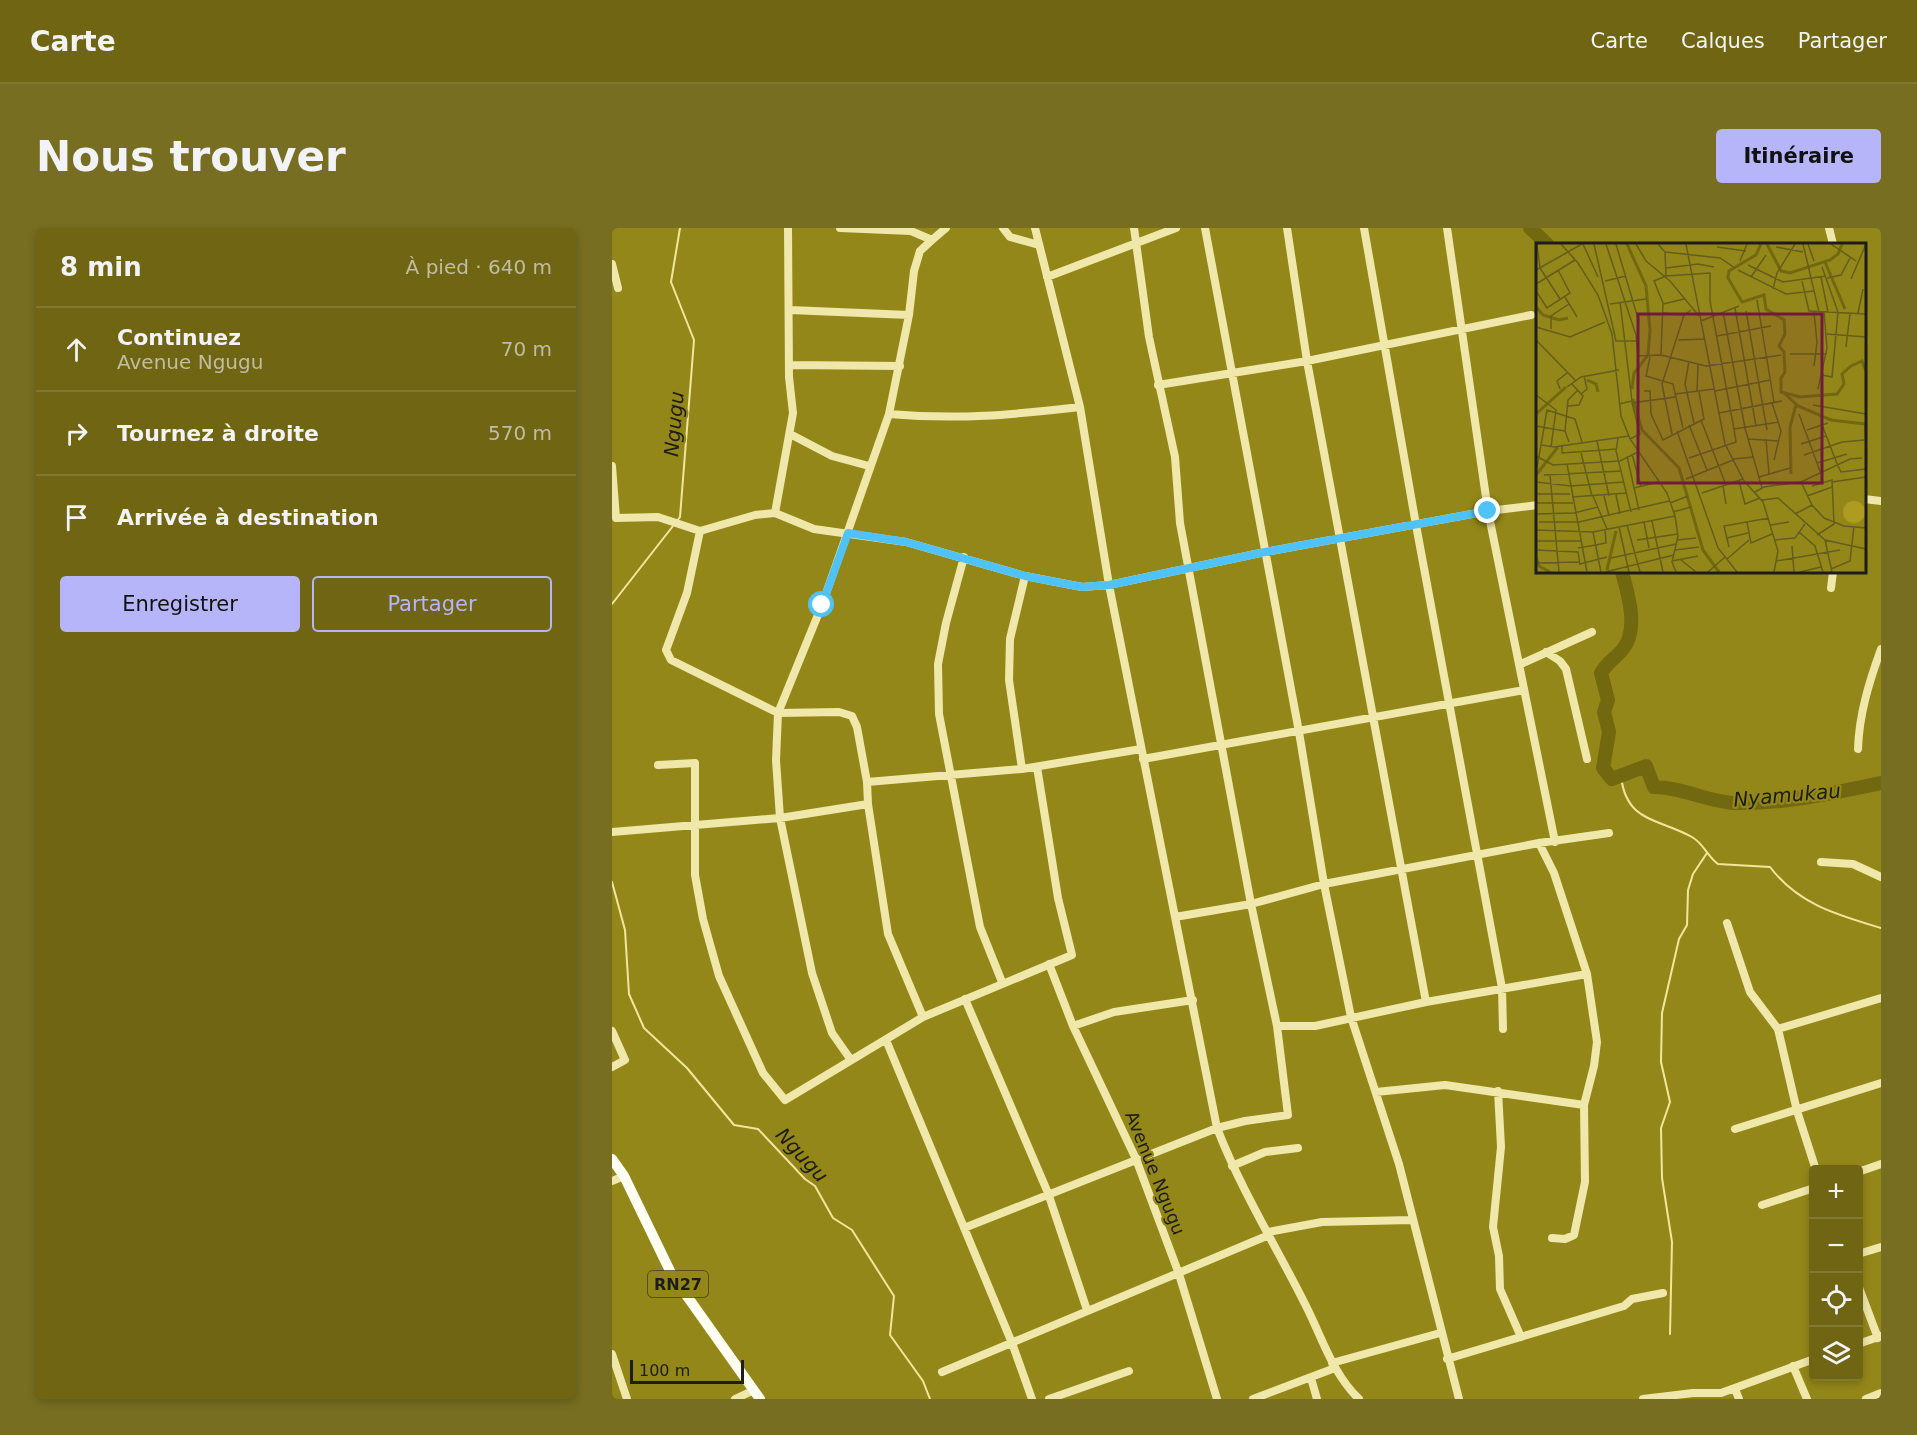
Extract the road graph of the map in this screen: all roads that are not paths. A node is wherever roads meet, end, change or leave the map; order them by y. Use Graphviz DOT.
graph roads {
  1 [pos="788,228"];
  2 [pos="840,228"];
  3 [pos="946,228"];
  4 [pos="1003,228"];
  5 [pos="1035,228"];
  6 [pos="1134,228"];
  7 [pos="1176,228"];
  8 [pos="1205,228"];
  9 [pos="1287,228"];
  10 [pos="1364,228"];
  11 [pos="1447,228"];
  12 [pos="1829,228"];
  13 [pos="932,240"];
  14 [pos="1138,243"];
  15 [pos="1833,243"];
  16 [pos="1039,246"];
  17 [pos="612,264"];
  18 [pos="1047,277"];
  19 [pos="618,288"];
  20 [pos="790,310"];
  21 [pos="909,315"];
  22 [pos="1531,315"];
  23 [pos="1460,331"];
  24 [pos="1384,346"];
  25 [pos="1307,361"];
  26 [pos="790,364"];
  27 [pos="900,366"];
  28 [pos="1231,374"];
  29 [pos="1158,385"];
  30 [pos="1080,406"];
  31 [pos="889,414"];
  32 [pos="790,434"];
  33 [pos="612,466"];
  34 [pos="868,466"];
  35 [pos="1866,499"];
  36 [pos="1881,501"];
  37 [pos="1536,505"];
  38 [pos="1488,511"];
  39 [pos="775,513"];
  40 [pos="1416,525"];
  41 [pos="700,531"];
  42 [pos="848,533"];
  43 [pos="1341,539"];
  44 [pos="1265,552"];
  45 [pos="964,557"];
  46 [pos="1190,567"];
  47 [pos="1833,573"];
  48 [pos="1025,576"];
  49 [pos="1109,585"];
  50 [pos="1830,588"];
  51 [pos="1592,632"];
  52 [pos="1881,649"];
  53 [pos="1546,652"];
  54 [pos="1521,664"];
  55 [pos="1524,690"];
  56 [pos="1450,701"];
  57 [pos="778,713"];
  58 [pos="1372,717"];
  59 [pos="1299,732"];
  60 [pos="1221,745"];
  61 [pos="1141,749"];
  62 [pos="1858,749"];
  63 [pos="1143,759"];
  64 [pos="1587,759"];
  65 [pos="658,765"];
  66 [pos="1037,767"];
  67 [pos="1022,769"];
  68 [pos="950,777"];
  69 [pos="867,782"];
  70 [pos="868,804"];
  71 [pos="780,818"];
  72 [pos="694,827"];
  73 [pos="612,832"];
  74 [pos="1609,833"];
  75 [pos="1555,842"];
  76 [pos="1539,843"];
  77 [pos="1478,855"];
  78 [pos="1821,862"];
  79 [pos="1401,871"];
  80 [pos="1881,877"];
  81 [pos="1324,884"];
  82 [pos="1251,903"];
  83 [pos="1175,917"];
  84 [pos="1727,923"];
  85 [pos="1049,964"];
  86 [pos="1587,974"];
  87 [pos="1002,982"];
  88 [pos="1502,988"];
  89 [pos="1881,998"];
  90 [pos="965,999"];
  91 [pos="1193,1000"];
  92 [pos="1426,1002"];
  93 [pos="923,1017"];
  94 [pos="1351,1017"];
  95 [pos="1073,1026"];
  96 [pos="1277,1026"];
  97 [pos="1503,1029"];
  98 [pos="1778,1029"];
  99 [pos="612,1031"];
  100 [pos="886,1040"];
  101 [pos="851,1060"];
  102 [pos="612,1067"];
  103 [pos="1881,1083"];
  104 [pos="1498,1091"];
  105 [pos="1376,1092"];
  106 [pos="1584,1105"];
  107 [pos="1797,1111"];
  108 [pos="1217,1128"];
  109 [pos="1735,1129"];
  110 [pos="1298,1148"];
  111 [pos="612,1159"];
  112 [pos="1136,1159"];
  113 [pos="1881,1164"];
  114 [pos="1814,1165"];
  115 [pos="1232,1166"];
  116 [pos="1863,1170"];
  117 [pos="624,1176"];
  118 [pos="612,1181"];
  119 [pos="1809,1190"];
  120 [pos="1048,1192"];
  121 [pos="1762,1205"];
  122 [pos="1412,1220"];
  123 [pos="964,1228"];
  124 [pos="1268,1234"];
  125 [pos="1552,1238"];
  126 [pos="1881,1247"];
  127 [pos="1863,1252"];
  128 [pos="1179,1275"];
  129 [pos="1663,1293"];
  130 [pos="1863,1297"];
  131 [pos="1087,1310"];
  132 [pos="1440,1333"];
  133 [pos="1521,1336"];
  134 [pos="1879,1337"];
  135 [pos="1863,1342"];
  136 [pos="1012,1343"];
  137 [pos="612,1354"];
  138 [pos="1447,1359"];
  139 [pos="1809,1361"];
  140 [pos="1334,1366"];
  141 [pos="1793,1366"];
  142 [pos="1129,1371"];
  143 [pos="942,1372"];
  144 [pos="1311,1378"];
  145 [pos="1735,1389"];
  146 [pos="1881,1393"];
  147 [pos="756,1395"];
  148 [pos="627,1399"];
  149 [pos="735,1399"];
  150 [pos="1032,1399"];
  151 [pos="1049,1399"];
  152 [pos="1217,1399"];
  153 [pos="1253,1399"];
  154 [pos="1317,1399"];
  155 [pos="1359,1399"];
  156 [pos="1459,1399"];
  157 [pos="1643,1399"];
  158 [pos="1739,1399"];
  159 [pos="1807,1399"];
  160 [pos="1866,1399"];
  1 -- 20 [label="street"];
  2 -- 13 [label="street"];
  3 -- 13 [label="street"];
  4 -- 16 [label="street"];
  5 -- 16 [label="street"];
  6 -- 14 [label="street"];
  7 -- 14 [label="street"];
  8 -- 28 [label="street"];
  9 -- 25 [label="street"];
  10 -- 24 [label="street"];
  11 -- 23 [label="street"];
  12 -- 15 [label="street"];
  13 -- 21 [label="street"];
  14 -- 18 [label="street"];
  14 -- 29 [label="street"];
  16 -- 18 [label="street"];
  17 -- 19 [label="street"];
  18 -- 30 [label="street"];
  20 -- 21 [label="street"];
  20 -- 26 [label="street"];
  21 -- 27 [label="street"];
  22 -- 23 [label="street"];
  23 -- 24 [label="street"];
  23 -- 38 [label="street"];
  24 -- 25 [label="street"];
  24 -- 40 [label="street"];
  25 -- 28 [label="street"];
  25 -- 43 [label="street"];
  26 -- 27 [label="street"];
  26 -- 32 [label="street"];
  27 -- 31 [label="street"];
  28 -- 29 [label="street"];
  28 -- 44 [label="street"];
  29 -- 46 [label="street"];
  30 -- 31 [label="street"];
  30 -- 49 [label="street"];
  31 -- 34 [label="street"];
  32 -- 34 [label="street"];
  32 -- 39 [label="street"];
  33 -- 41 [label="street"];
  34 -- 42 [label="street"];
  35 -- 36 [label="street"];
  37 -- 38 [label="street"];
  38 -- 40 [label="street"];
  38 -- 54 [label="street"];
  39 -- 41 [label="street"];
  39 -- 42 [label="street"];
  40 -- 43 [label="street"];
  40 -- 56 [label="street"];
  41 -- 57 [label="street"];
  42 -- 45 [label="street"];
  42 -- 57 [label="street"];
  43 -- 44 [label="street"];
  43 -- 58 [label="street"];
  44 -- 46 [label="street"];
  44 -- 59 [label="street"];
  45 -- 48 [label="street"];
  45 -- 68 [label="street"];
  46 -- 49 [label="street"];
  46 -- 60 [label="street"];
  47 -- 50 [label="street"];
  48 -- 49 [label="street"];
  48 -- 67 [label="street"];
  49 -- 61 [label="street"];
  51 -- 53 [label="street"];
  52 -- 62 [label="street"];
  53 -- 54 [label="street"];
  53 -- 64 [label="street"];
  54 -- 55 [label="street"];
  55 -- 56 [label="street"];
  55 -- 75 [label="street"];
  56 -- 58 [label="street"];
  56 -- 77 [label="street"];
  57 -- 69 [label="street"];
  57 -- 71 [label="street"];
  58 -- 59 [label="street"];
  58 -- 79 [label="street"];
  59 -- 60 [label="street"];
  59 -- 81 [label="street"];
  60 -- 63 [label="street"];
  60 -- 82 [label="street"];
  61 -- 63 [label="street"];
  61 -- 66 [label="street"];
  63 -- 83 [label="street"];
  65 -- 72 [label="street"];
  66 -- 67 [label="street"];
  66 -- 85 [label="street"];
  67 -- 68 [label="street"];
  68 -- 69 [label="street"];
  68 -- 87 [label="street"];
  69 -- 70 [label="street"];
  70 -- 71 [label="street"];
  70 -- 93 [label="street"];
  71 -- 72 [label="street"];
  71 -- 101 [label="street"];
  72 -- 73 [label="street"];
  72 -- 101 [label="street"];
  74 -- 75 [label="street"];
  75 -- 76 [label="street"];
  76 -- 77 [label="street"];
  76 -- 86 [label="street"];
  77 -- 79 [label="street"];
  77 -- 88 [label="street"];
  78 -- 80 [label="street"];
  79 -- 81 [label="street"];
  79 -- 92 [label="street"];
  81 -- 82 [label="street"];
  81 -- 94 [label="street"];
  82 -- 83 [label="street"];
  82 -- 96 [label="street"];
  83 -- 91 [label="street"];
  84 -- 98 [label="street"];
  85 -- 87 [label="street"];
  85 -- 95 [label="street, Avenue Ngugu"];
  86 -- 88 [label="street"];
  86 -- 106 [label="street"];
  87 -- 90 [label="street"];
  88 -- 92 [label="street"];
  88 -- 97 [label="street"];
  89 -- 98 [label="street"];
  90 -- 93 [label="street"];
  90 -- 120 [label="street"];
  91 -- 95 [label="street"];
  91 -- 108 [label="street"];
  92 -- 94 [label="street"];
  93 -- 100 [label="street"];
  94 -- 96 [label="street"];
  94 -- 105 [label="street"];
  95 -- 112 [label="street, Avenue Ngugu"];
  96 -- 108 [label="street"];
  98 -- 107 [label="street"];
  99 -- 102 [label="street"];
  100 -- 101 [label="street"];
  100 -- 123 [label="street"];
  103 -- 107 [label="street"];
  104 -- 105 [label="street"];
  104 -- 106 [label="street"];
  104 -- 133 [label="street"];
  105 -- 122 [label="street"];
  106 -- 125 [label="street"];
  107 -- 109 [label="street"];
  107 -- 114 [label="street"];
  108 -- 112 [label="street"];
  108 -- 115 [label="street"];
  110 -- 115 [label="street"];
  111 -- 117 [label="main road, RN27"];
  112 -- 120 [label="street"];
  112 -- 128 [label="street, Avenue Ngugu"];
  113 -- 116 [label="street"];
  115 -- 124 [label="street"];
  117 -- 118 [label="street"];
  117 -- 147 [label="main road, RN27"];
  119 -- 121 [label="street"];
  120 -- 123 [label="street"];
  120 -- 131 [label="street"];
  122 -- 124 [label="street"];
  122 -- 132 [label="street"];
  123 -- 136 [label="street"];
  124 -- 128 [label="street"];
  124 -- 140 [label="street"];
  126 -- 127 [label="street"];
  128 -- 131 [label="street"];
  128 -- 152 [label="street, Avenue Ngugu"];
  129 -- 133 [label="street"];
  130 -- 134 [label="street"];
  131 -- 136 [label="street"];
  132 -- 138 [label="street"];
  132 -- 140 [label="street"];
  133 -- 138 [label="street"];
  134 -- 135 [label="street"];
  136 -- 143 [label="street"];
  136 -- 150 [label="street"];
  137 -- 148 [label="street"];
  138 -- 156 [label="street"];
  139 -- 141 [label="street"];
  140 -- 144 [label="street"];
  140 -- 155 [label="street"];
  141 -- 145 [label="street"];
  141 -- 159 [label="street"];
  142 -- 151 [label="street"];
  144 -- 153 [label="street"];
  144 -- 154 [label="street"];
  145 -- 157 [label="street"];
  145 -- 158 [label="street"];
  146 -- 160 [label="street"];
  147 -- 149 [label="street"];
}
